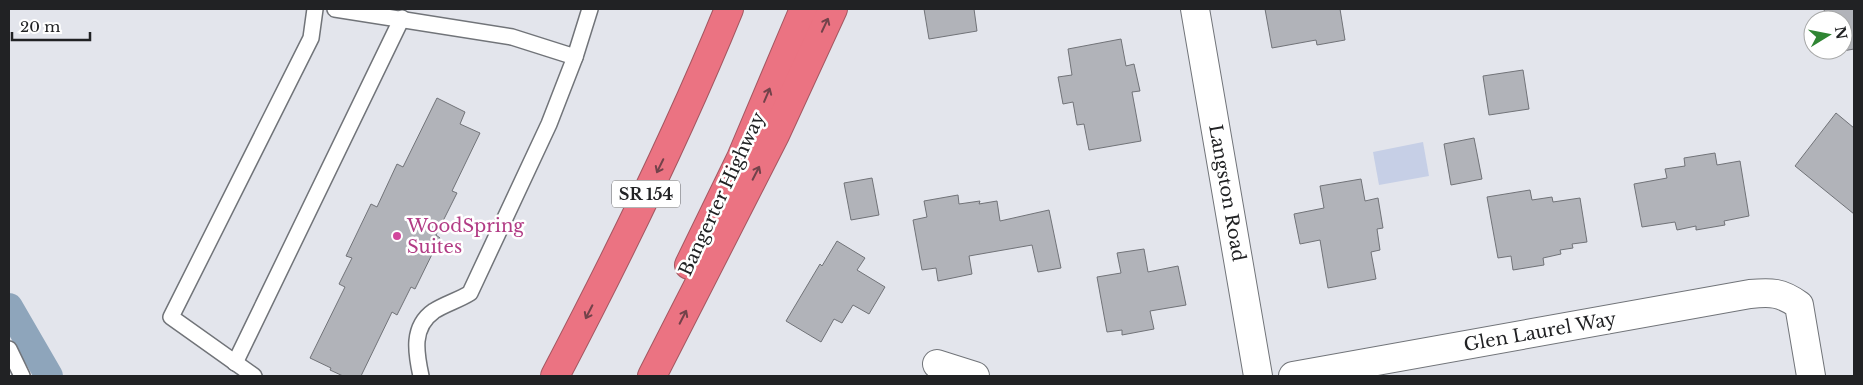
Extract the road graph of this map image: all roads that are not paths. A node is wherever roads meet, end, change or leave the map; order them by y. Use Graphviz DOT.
graph roads {
  1 [pos="314,9"];
  2 [pos="335,9"];
  3 [pos="590,9"];
  4 [pos="713,9"];
  5 [pos="729,9"];
  6 [pos="804,9"];
  7 [pos="833,9"];
  8 [pos="1195,9"];
  9 [pos="402,18"];
  10 [pos="575,57"];
  11 [pos="679,126"];
  12 [pos="9,349"];
  13 [pos="235,363"];
  14 [pos="937,364"];
  15 [pos="22,376"];
  16 [pos="254,376"];
  17 [pos="421,376"];
  18 [pos="555,376"];
  19 [pos="634,376"];
  20 [pos="652,376"];
  21 [pos="975,376"];
  22 [pos="1258,376"];
  23 [pos="1293,376"];
  24 [pos="1811,376"];
  1 -- 13 [label="lane"];
  2 -- 9 [label="lane"];
  3 -- 10 [label="lane"];
  4 -- 11 [label="highway"];
  5 -- 11 [label="highway, SR 154"];
  19 -- 6 [label="highway, Bangerter Highway, one-way"];
  20 -- 7 [label="highway, one-way"];
  8 -- 22 [label="street, Langston Road"];
  9 -- 10 [label="lane"];
  9 -- 13 [label="lane"];
  10 -- 17 [label="lane"];
  11 -- 18 [label="highway, SR 154, one-way"];
  12 -- 15 [label="lane"];
  13 -- 16 [label="lane"];
  14 -- 21 [label="street"];
  23 -- 24 [label="street, Glen Laurel Way"];
}
